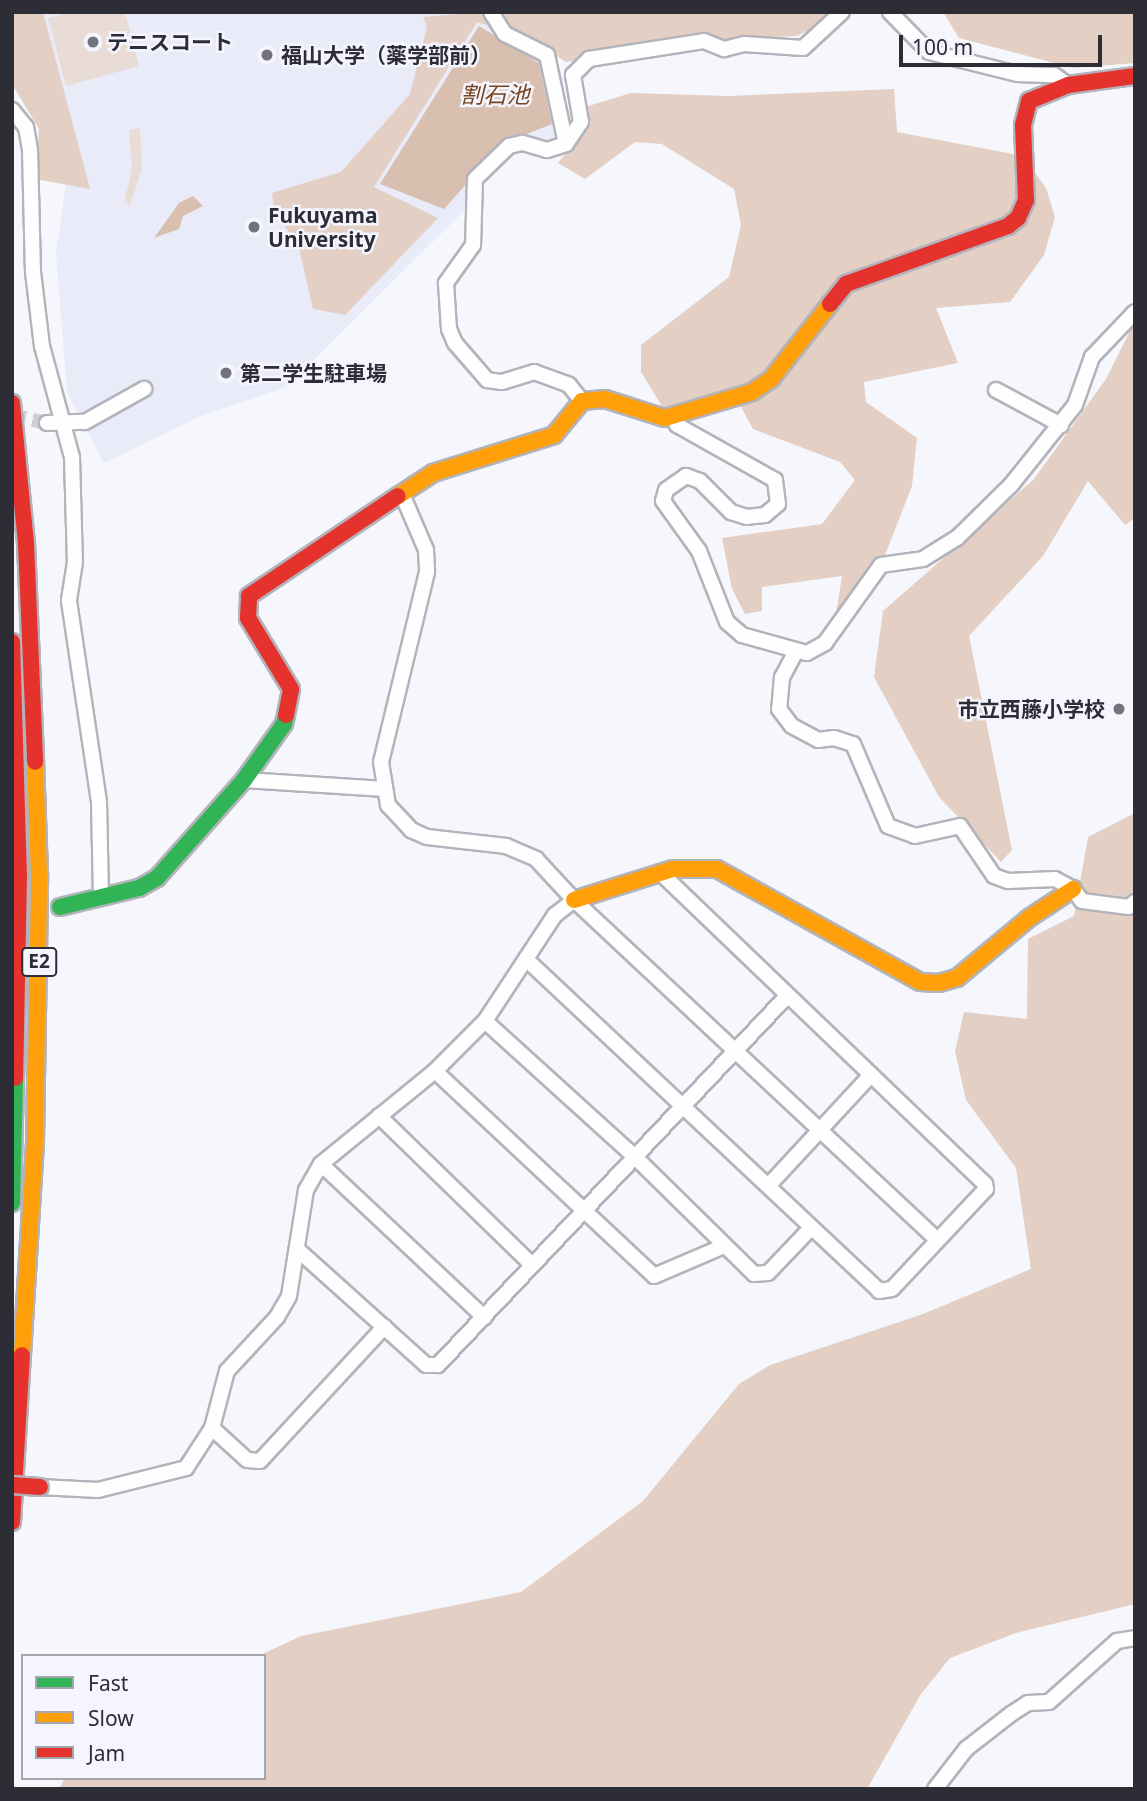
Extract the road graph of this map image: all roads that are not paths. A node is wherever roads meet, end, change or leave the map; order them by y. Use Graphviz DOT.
graph roads {
  1 [pos="491,12"];
  2 [pos="842,12"];
  3 [pos="890,12"];
  4 [pos="1135,76"];
  5 [pos="1068,85"];
  6 [pos="12,110"];
  7 [pos="566,144"];
  8 [pos="1135,312"];
  9 [pos="144,390"];
  10 [pos="996,390"];
  11 [pos="582,401"];
  12 [pos="12,403"];
  13 [pos="673,416"];
  14 [pos="47,423"];
  15 [pos="65,423"];
  16 [pos="1061,425"];
  17 [pos="402,494"];
  18 [pos="12,642"];
  19 [pos="795,653"];
  20 [pos="244,780"];
  21 [pos="382,789"];
  22 [pos="661,873"];
  23 [pos="1073,889"];
  24 [pos="101,897"];
  25 [pos="574,901"];
  26 [pos="1135,902"];
  27 [pos="60,906"];
  28 [pos="526,959"];
  29 [pos="788,995"];
  30 [pos="485,1021"];
  31 [pos="736,1051"];
  32 [pos="435,1071"];
  33 [pos="871,1075"];
  34 [pos="684,1106"];
  35 [pos="379,1116"];
  36 [pos="820,1130"];
  37 [pos="635,1157"];
  38 [pos="321,1164"];
  39 [pos="769,1185"];
  40 [pos="12,1203"];
  41 [pos="583,1211"];
  42 [pos="811,1228"];
  43 [pos="936,1239"];
  44 [pos="724,1246"];
  45 [pos="298,1250"];
  46 [pos="532,1265"];
  47 [pos="484,1318"];
  48 [pos="384,1327"];
  49 [pos="212,1429"];
  50 [pos="12,1485"];
  51 [pos="40,1487"];
  52 [pos="12,1522"];
  53 [pos="1135,1638"];
  54 [pos="935,1789"];
  1 -- 7 [label="street"];
  2 -- 7 [label="street"];
  3 -- 5 [label="street"];
  4 -- 5 [label="main road"];
  5 -- 13 [label="main road"];
  6 -- 15 [label="street"];
  7 -- 11 [label="street"];
  8 -- 16 [label="street"];
  9 -- 15 [label="street"];
  10 -- 16 [label="street"];
  11 -- 13 [label="main road"];
  11 -- 17 [label="main road"];
  12 -- 52 [label="main road, E2"];
  13 -- 19 [label="street"];
  14 -- 15 [label="street"];
  15 -- 24 [label="street"];
  16 -- 19 [label="street"];
  17 -- 20 [label="main road"];
  17 -- 21 [label="street"];
  18 -- 40 [label="main road, E2"];
  19 -- 23 [label="street"];
  20 -- 21 [label="street"];
  20 -- 24 [label="main road"];
  21 -- 25 [label="street"];
  22 -- 23 [label="main road"];
  22 -- 25 [label="main road"];
  22 -- 29 [label="street"];
  23 -- 26 [label="street"];
  24 -- 27 [label="main road"];
  25 -- 28 [label="street"];
  25 -- 31 [label="street"];
  28 -- 30 [label="street"];
  28 -- 34 [label="street"];
  29 -- 31 [label="street"];
  29 -- 33 [label="street"];
  30 -- 32 [label="street"];
  30 -- 37 [label="street"];
  31 -- 34 [label="street"];
  31 -- 36 [label="street"];
  32 -- 35 [label="street"];
  32 -- 41 [label="street"];
  33 -- 36 [label="street"];
  33 -- 43 [label="street"];
  34 -- 37 [label="street"];
  34 -- 39 [label="street"];
  35 -- 38 [label="street"];
  35 -- 46 [label="street"];
  36 -- 39 [label="street"];
  36 -- 43 [label="street"];
  37 -- 41 [label="street"];
  37 -- 44 [label="street"];
  38 -- 45 [label="street"];
  38 -- 47 [label="street"];
  39 -- 42 [label="street"];
  41 -- 44 [label="street"];
  41 -- 46 [label="street"];
  42 -- 43 [label="street"];
  42 -- 44 [label="street"];
  45 -- 48 [label="street"];
  45 -- 49 [label="street"];
  46 -- 47 [label="street"];
  47 -- 48 [label="street"];
  48 -- 49 [label="street"];
  49 -- 51 [label="street"];
  50 -- 51 [label="main road, bridge"];
  53 -- 54 [label="street"];
}
